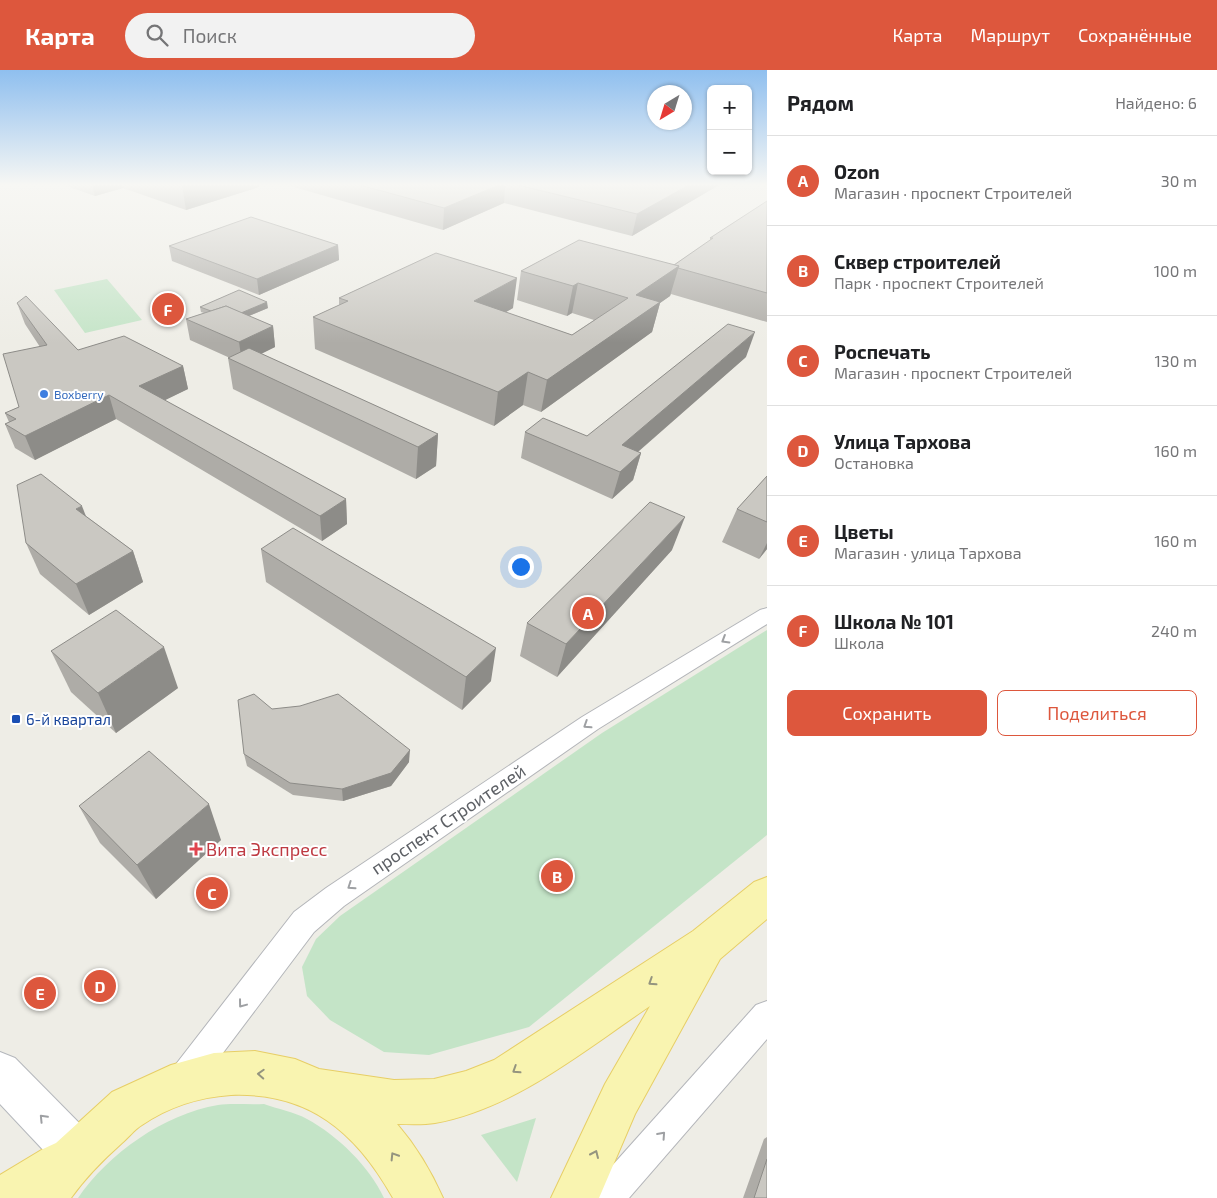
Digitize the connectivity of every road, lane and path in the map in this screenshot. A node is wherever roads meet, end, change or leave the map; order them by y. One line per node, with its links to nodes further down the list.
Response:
1 (767, 615): 6 (street, проспект Строителей, one-way to 6)
2 (767, 895): 3 (main road)
3 (707, 945): 7 (main road, one-way to 7); 12 (main road, one-way to 3)
4 (767, 1016): 13 (street, one-way to 4)
5 (0, 1073): 8 (main road, one-way to 5)
6 (182, 1082): 7 (main road, one-way to 6); 8 (main road)
7 (322, 1090): 11 (main road, one-way to 7)
8 (77, 1153): 9 (main road); 10 (main road)
9 (6, 1198)
10 (41, 1198)
11 (419, 1198)
12 (575, 1198)
13 (606, 1198)

